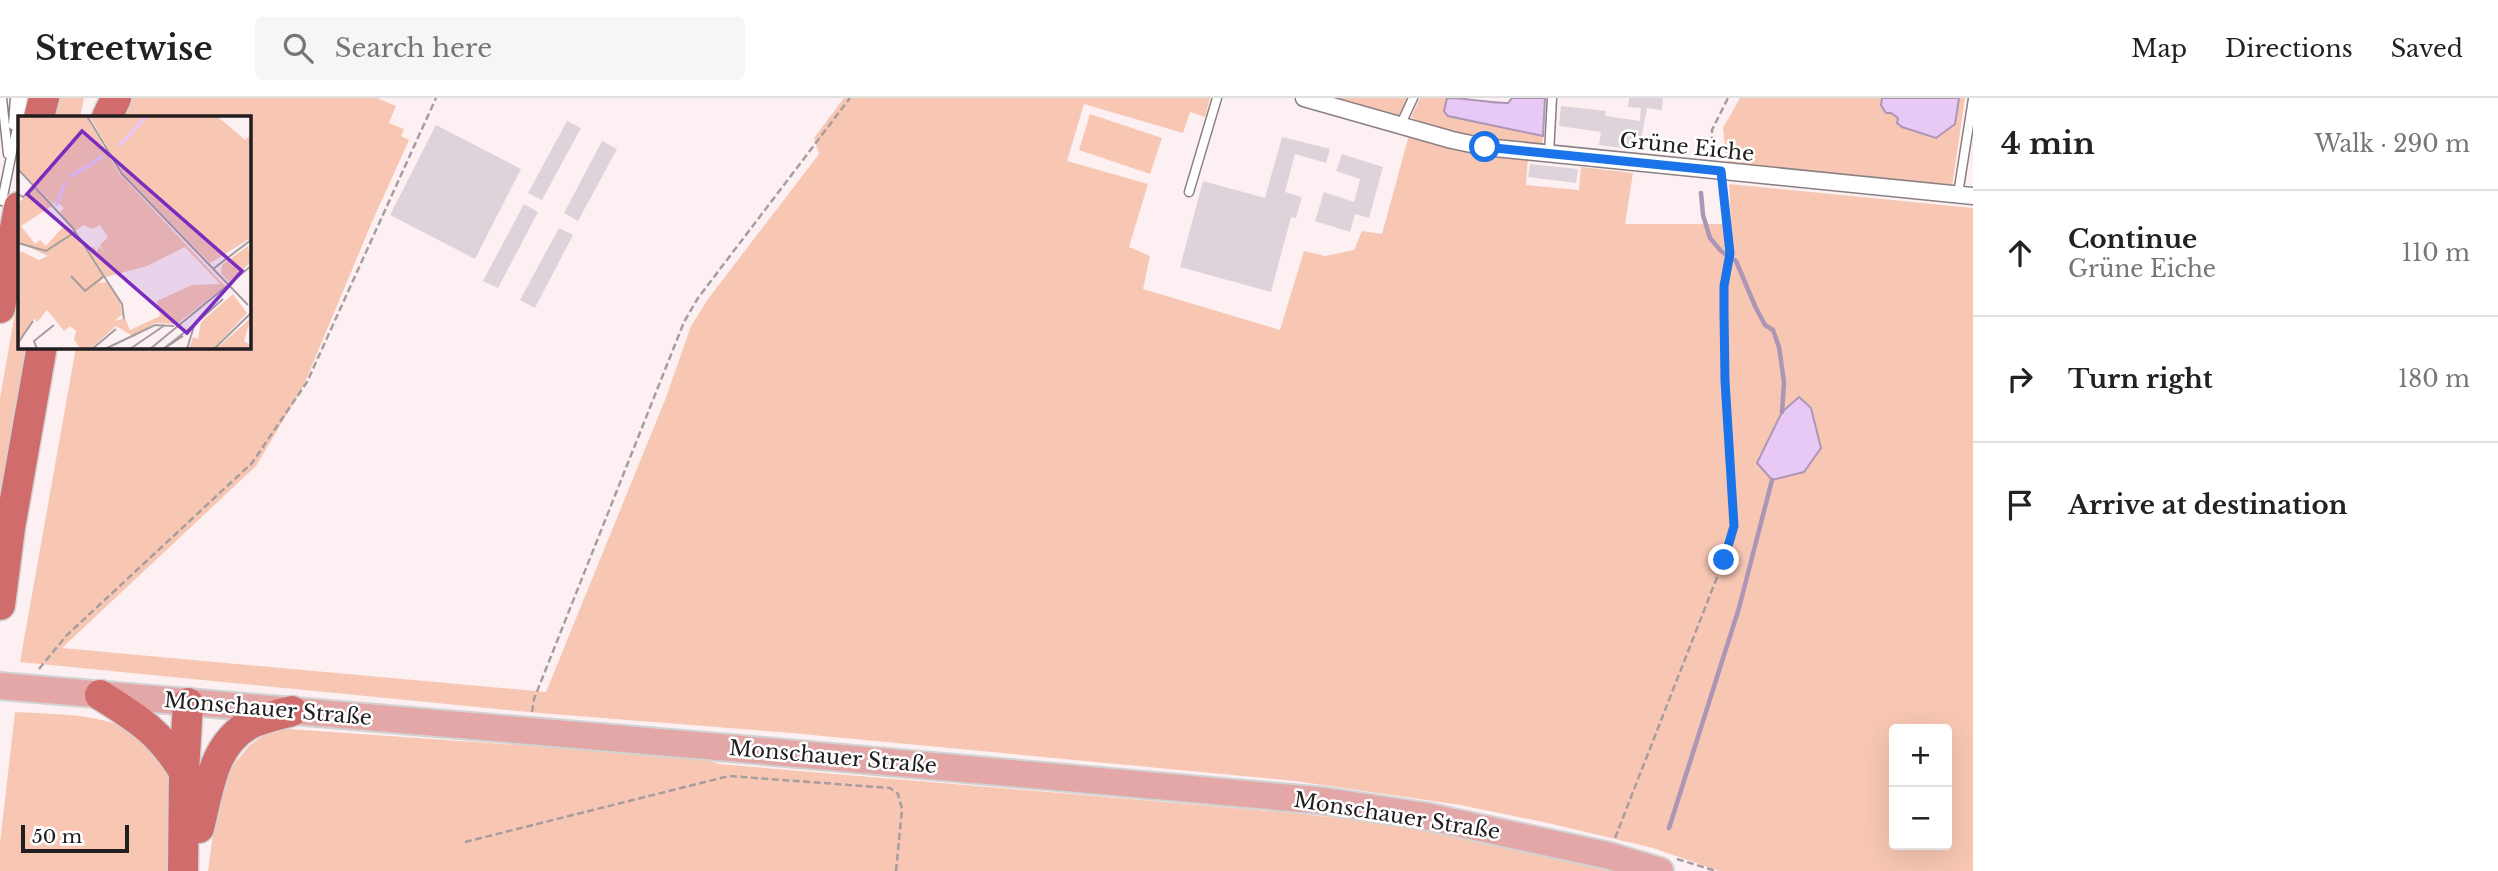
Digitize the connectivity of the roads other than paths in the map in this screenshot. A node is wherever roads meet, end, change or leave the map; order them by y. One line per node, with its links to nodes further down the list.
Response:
1 (2, 98): 19 (lane)
2 (15, 98): 19 (lane)
3 (23, 98): 12 (lane)
4 (44, 98): 13 (highway)
5 (92, 98): 14 (highway)
6 (116, 98): 15 (highway)
7 (1217, 98): 20 (lane)
8 (1304, 98): 17 (street, Grüne Eiche)
9 (1413, 98): 17 (lane)
10 (1552, 98): 18 (lane)
11 (1973, 100): 21 (lane)
12 (19, 116)
13 (39, 116)
14 (88, 116)
15 (107, 116)
16 (18, 121): 19 (lane)
17 (1400, 126): 18 (street, Grüne Eiche)
18 (1549, 154): 21 (street, Grüne Eiche)
19 (9, 163): 22 (lane)
20 (1189, 192)
21 (1965, 195)
22 (5, 203): 23 (highway)
23 (0, 308)
24 (42, 348): 25 (highway)
25 (0, 604)
26 (0, 686): 27 (main road, Monschauer Straße)
27 (100, 695): 28 (main road, Monschauer Straße); 30 (highway)
28 (198, 704): 29 (main road, Monschauer Straße); 30 (highway); 31 (highway)
29 (292, 711): 31 (highway); 34 (main road, Monschauer Straße)
30 (184, 772): 32 (highway)
31 (199, 828): 33 (highway)
32 (183, 871)
33 (195, 871)
34 (1660, 871)

